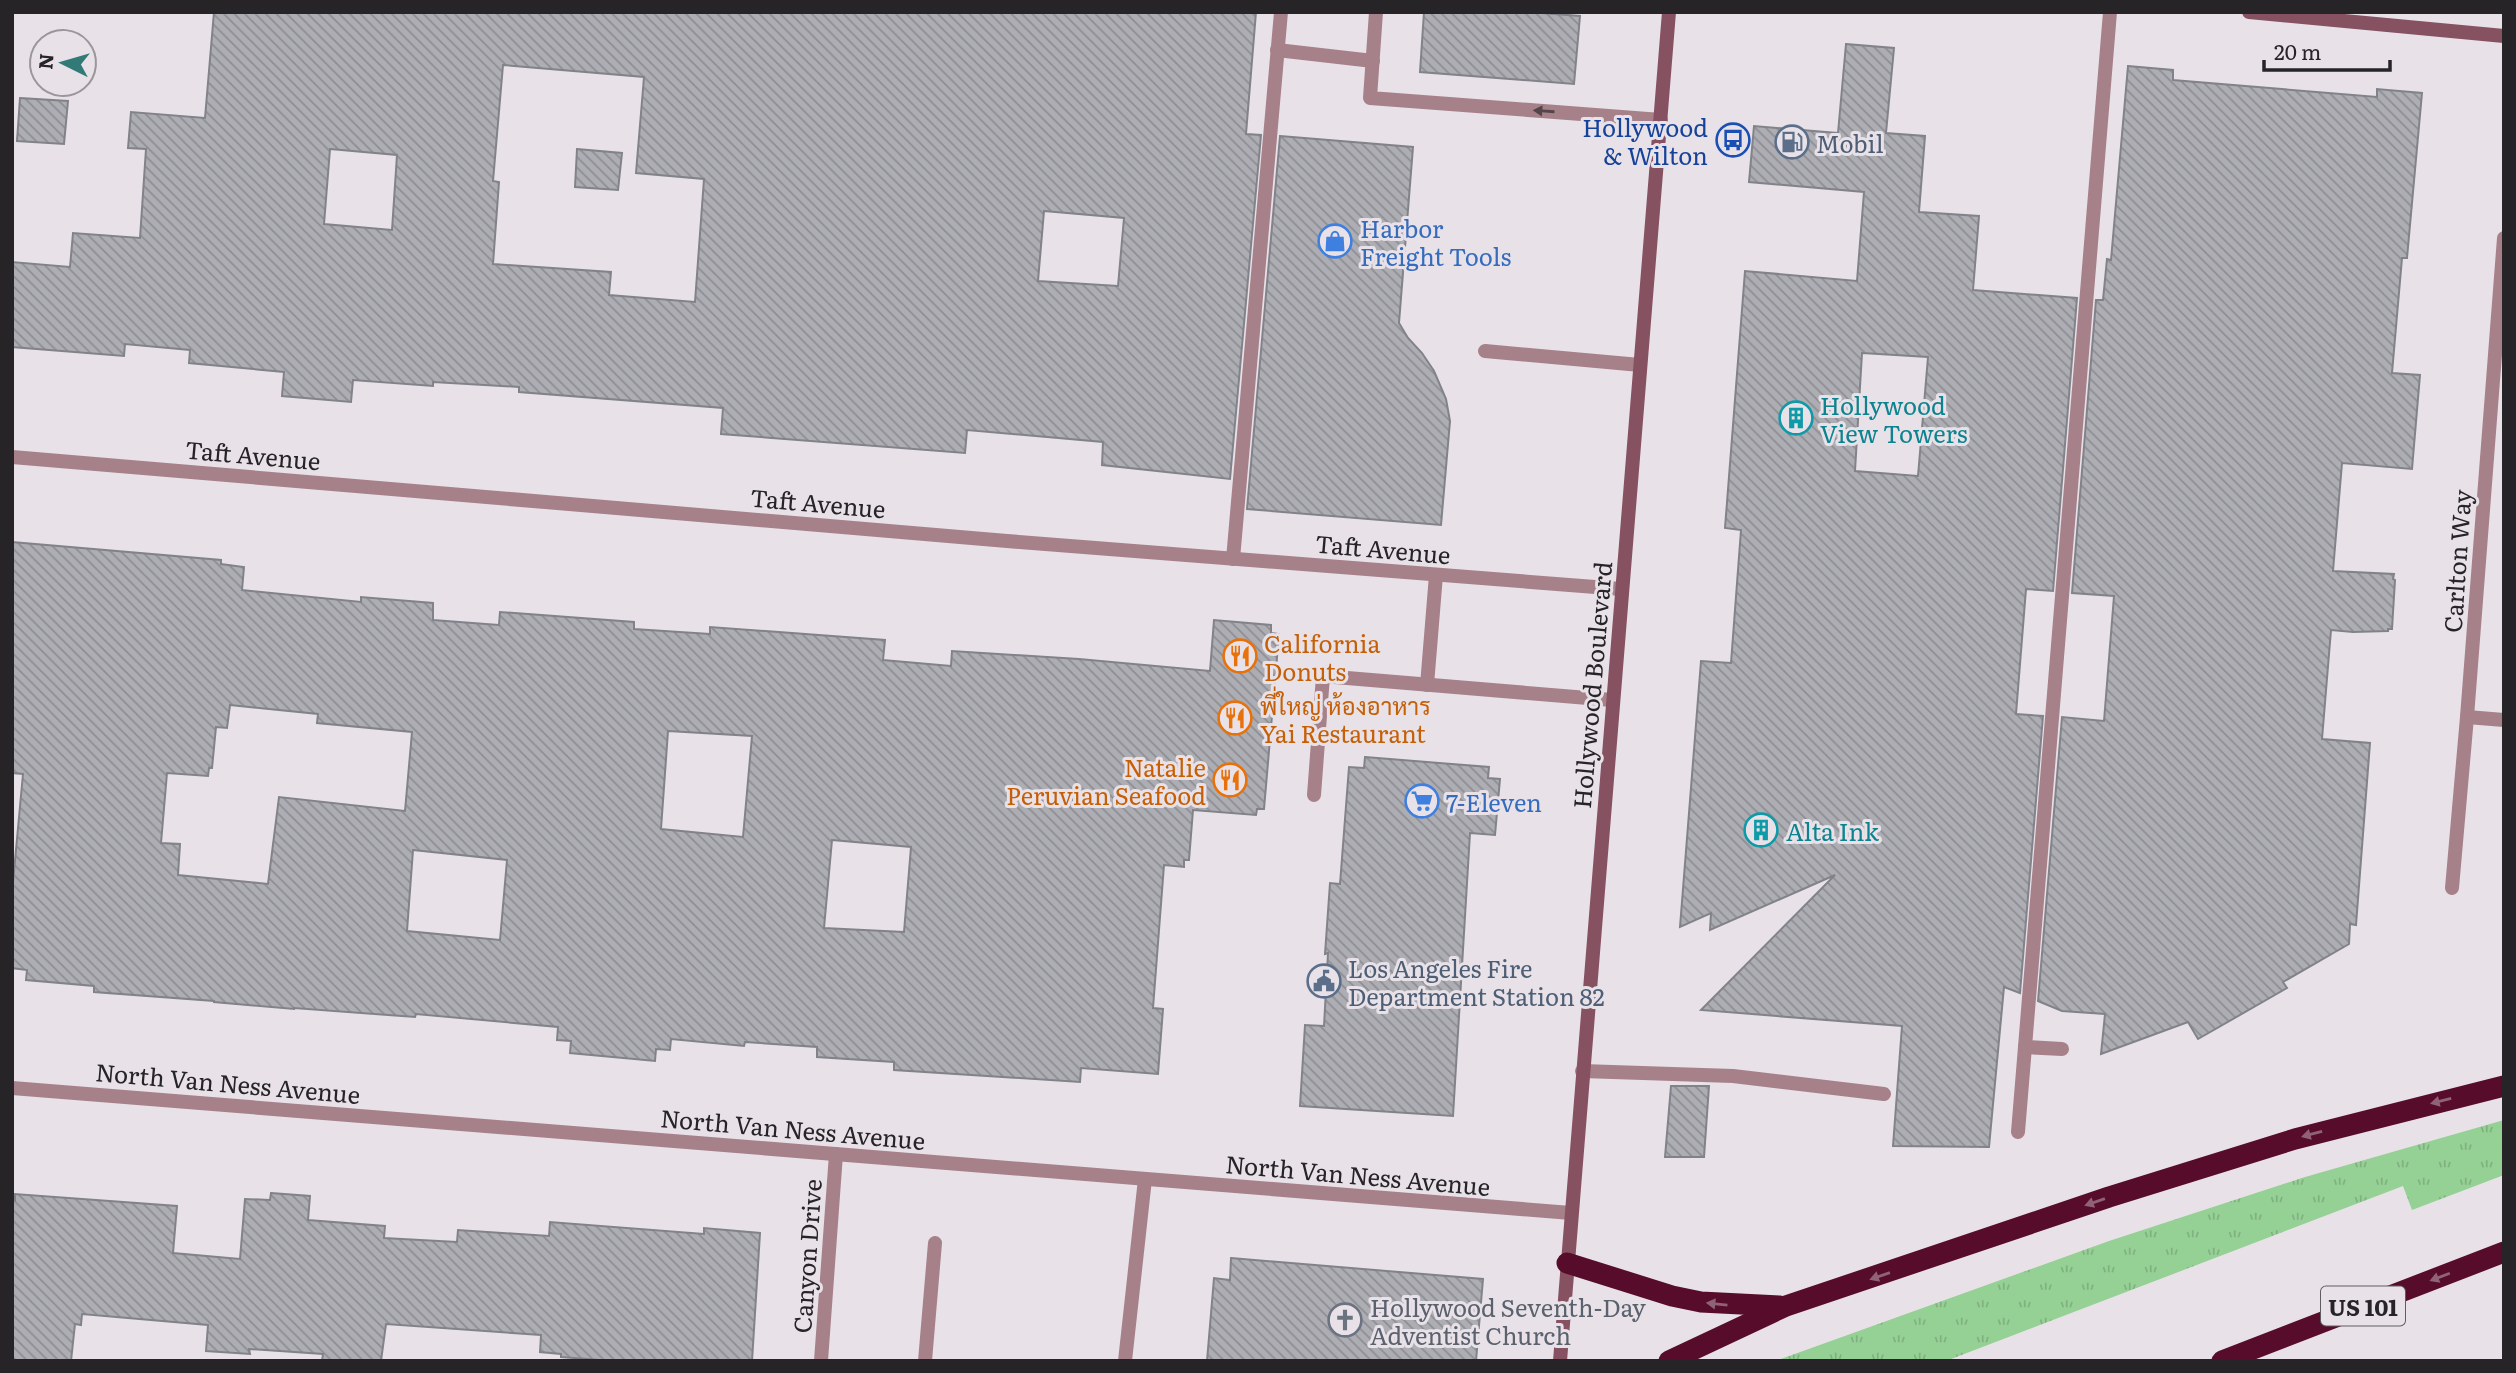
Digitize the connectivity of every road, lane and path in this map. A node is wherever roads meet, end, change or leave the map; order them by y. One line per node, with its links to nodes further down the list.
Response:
1 (1281, 12): 7 (street)
2 (1376, 12): 8 (street)
3 (1670, 12): 9 (main road, Hollywood Boulevard)
4 (2110, 12): 23 (street)
5 (2249, 12): 6 (main road)
6 (2504, 36)
7 (1278, 50): 8 (street); 14 (street)
8 (1373, 61): 9 (street, one-way to 8)
9 (1661, 120): 12 (main road, Hollywood Boulevard)
10 (2504, 238): 19 (street, Carlton Way)
11 (1485, 351): 12 (street)
12 (1640, 365): 16 (main road, Hollywood Boulevard)
13 (12, 457): 14 (street, Taft Avenue)
14 (1233, 559): 15 (street, Taft Avenue)
15 (1436, 575): 16 (street, Taft Avenue); 17 (street)
16 (1621, 589): 18 (main road, Hollywood Boulevard)
17 (1427, 685): 18 (street); 21 (street)
18 (1612, 700): 25 (main road, Hollywood Boulevard)
19 (2467, 717): 20 (street); 22 (street, Carlton Way)
20 (2504, 720)
21 (1314, 795)
22 (2452, 887)
23 (2025, 1047): 24 (street); 29 (street)
24 (2062, 1049)
25 (1583, 1071): 28 (street); 32 (main road, Hollywood Boulevard)
26 (2504, 1086): 36 (highway, one-way to 36)
27 (12, 1088): 30 (street, North Van Ness Avenue)
28 (1884, 1094)
29 (2018, 1132)
30 (836, 1154): 31 (street, North Van Ness Avenue); 37 (street, Canyon Drive)
31 (1145, 1179): 32 (street, North Van Ness Avenue); 39 (street)
32 (1571, 1213): 35 (main road, Hollywood Boulevard)
33 (935, 1243): 38 (street)
34 (2504, 1252): 42 (highway, US 101, one-way to 42)
35 (1567, 1263): 36 (highway, one-way to 35); 40 (main road, Hollywood Boulevard)
36 (1786, 1306): 41 (highway)
37 (821, 1361)
38 (925, 1361)
39 (1125, 1361)
40 (1560, 1361)
41 (1669, 1361)
42 (2222, 1361)

